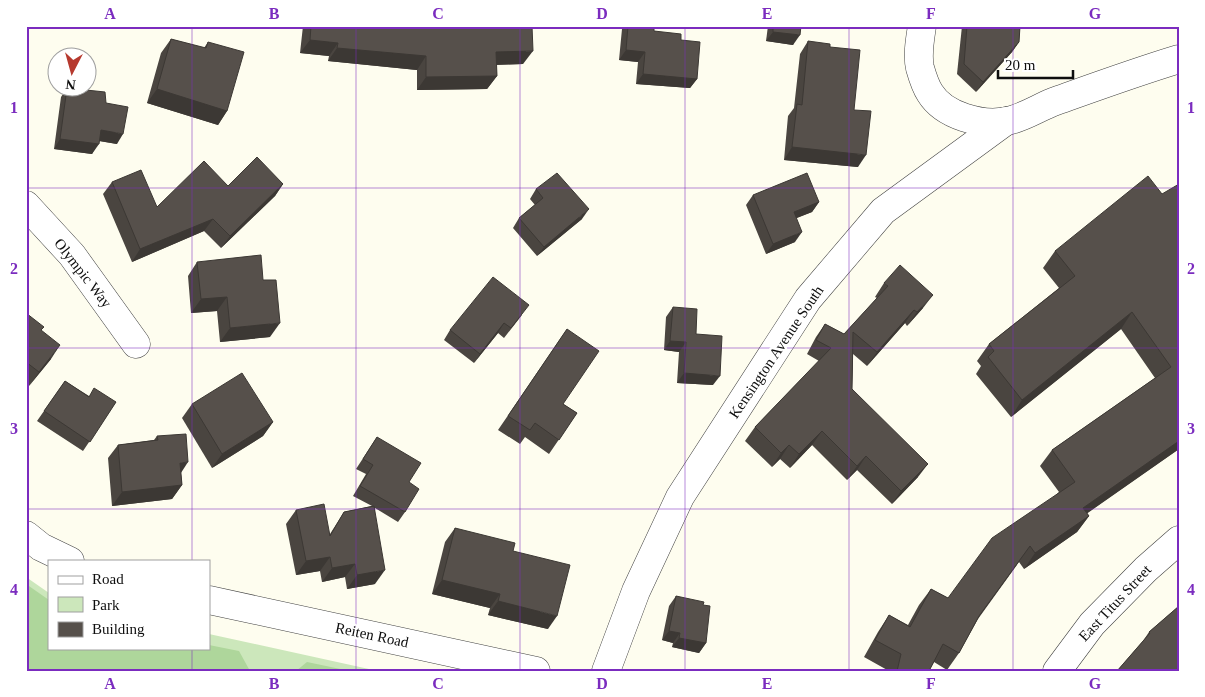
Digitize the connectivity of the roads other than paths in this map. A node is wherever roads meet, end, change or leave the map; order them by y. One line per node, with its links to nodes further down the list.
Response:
1 (922, 26): 3 (street)
2 (1179, 59): 3 (street)
3 (1006, 121): 11 (street, Kensington Avenue South)
4 (26, 205): 5 (street, Olympic Way)
5 (136, 344)
6 (26, 535): 8 (street)
7 (1179, 540): 12 (street, East Titus Street)
8 (68, 560)
9 (210, 600): 10 (street, Reiten Road)
10 (536, 671)
11 (606, 671)
12 (1057, 671)

